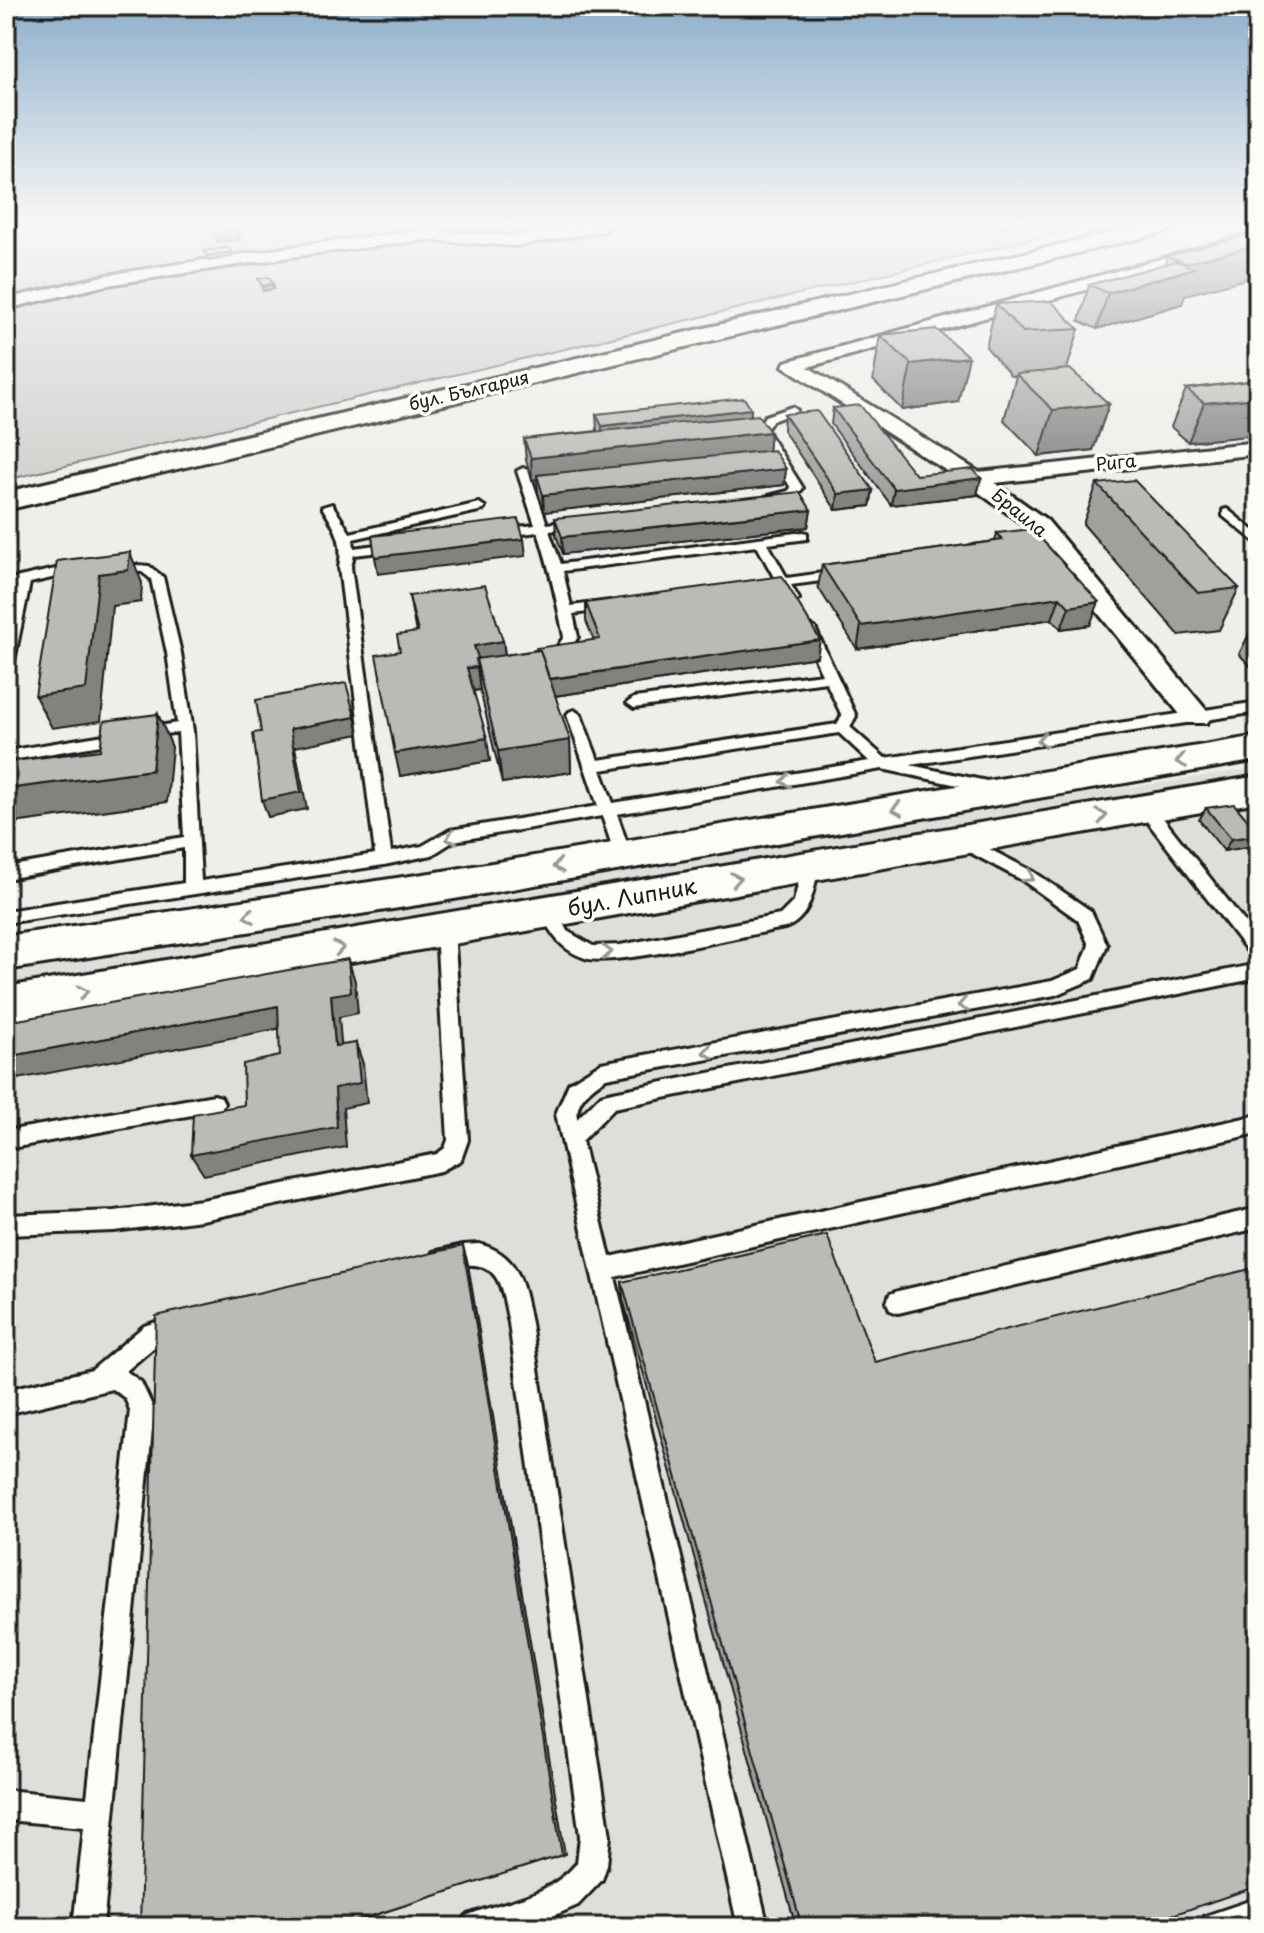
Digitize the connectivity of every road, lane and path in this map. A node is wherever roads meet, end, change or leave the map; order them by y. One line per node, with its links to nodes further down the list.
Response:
1 (729, 316): 14 (main road, бул. България)
2 (785, 316): 15 (main road, бул. България)
3 (970, 316): 7 (street, Браила)
4 (994, 316): 6 (street)
5 (1025, 316): 6 (street)
6 (1006, 322): 7 (street)
7 (814, 379): 13 (street, Браила)
8 (792, 410): 9 (lane)
9 (761, 430): 10 (lane); 16 (lane)
10 (746, 432)
11 (1258, 448): 13 (street, Рига)
12 (523, 471): 21 (lane)
13 (975, 479): 42 (street, Браила)
14 (6, 484)
15 (6, 501)
16 (752, 502)
17 (328, 507): 26 (lane)
18 (479, 507): 26 (lane)
19 (1227, 513): 24 (lane)
20 (588, 523): 21 (lane)
21 (543, 528): 22 (lane); 28 (lane)
22 (483, 535)
23 (803, 536): 25 (lane)
24 (1258, 540)
25 (761, 542): 28 (lane); 31 (lane)
26 (348, 544): 27 (lane); 56 (lane)
27 (408, 544)
28 (556, 568): 35 (lane)
29 (856, 573): 31 (lane)
30 (24, 579): 32 (lane); 37 (lane); 43 (lane)
31 (783, 582): 33 (lane); 38 (lane)
32 (6, 584)
33 (752, 586)
34 (626, 602): 35 (lane)
35 (563, 611): 36 (lane)
36 (564, 647)
37 (6, 666)
38 (831, 677): 39 (lane); 44 (lane)
39 (634, 703)
40 (1258, 707): 42 (lane)
41 (574, 715): 48 (lane)
42 (1197, 717): 47 (lane, one-way to 47)
43 (184, 726): 46 (lane); 54 (lane)
44 (842, 728): 47 (lane); 48 (lane)
45 (1258, 748): 50 (main road, бул. Липник, one-way to 50)
46 (6, 756)
47 (882, 764): 50 (lane); 52 (lane, one-way to 52)
48 (592, 766): 52 (lane)
49 (1258, 789): 51 (main road, бул. Липник)
50 (1006, 790): 55 (main road, бул. Липник, one-way to 55)
51 (1146, 808): 53 (main road, бул. Липник, one-way to 51); 62 (lane)
52 (610, 810): 55 (lane); 57 (lane, one-way to 57)
53 (960, 840): 61 (main road, бул. Липник, one-way to 53); 68 (lane, one-way to 68)
54 (193, 841): 58 (lane); 59 (lane)
55 (623, 855): 57 (main road, бул. Липник, one-way to 57)
56 (384, 859): 57 (lane); 59 (lane)
57 (432, 869): 61 (main road); 63 (main road, бул. Липник, one-way to 63)
58 (6, 873)
59 (193, 888): 60 (lane)
60 (6, 917)
61 (445, 930): 65 (main road, бул. Липник, one-way to 61); 71 (lane)
62 (1258, 952)
63 (6, 953)
64 (1258, 971): 68 (lane)
65 (6, 1005)
66 (214, 1103): 69 (lane)
67 (1258, 1124): 73 (lane)
68 (573, 1137): 73 (lane)
69 (6, 1140)
70 (1258, 1218): 74 (lane)
71 (6, 1225)
72 (415, 1265): 82 (lane)
73 (603, 1269): 83 (lane)
74 (898, 1302)
75 (199, 1318): 76 (lane)
76 (101, 1378): 77 (lane); 79 (lane)
77 (6, 1402)
78 (6, 1805): 79 (lane)
79 (98, 1814): 81 (lane)
80 (1258, 1913): 84 (lane)
81 (88, 1927)
82 (477, 1927)
83 (753, 1927)
84 (1216, 1927)

